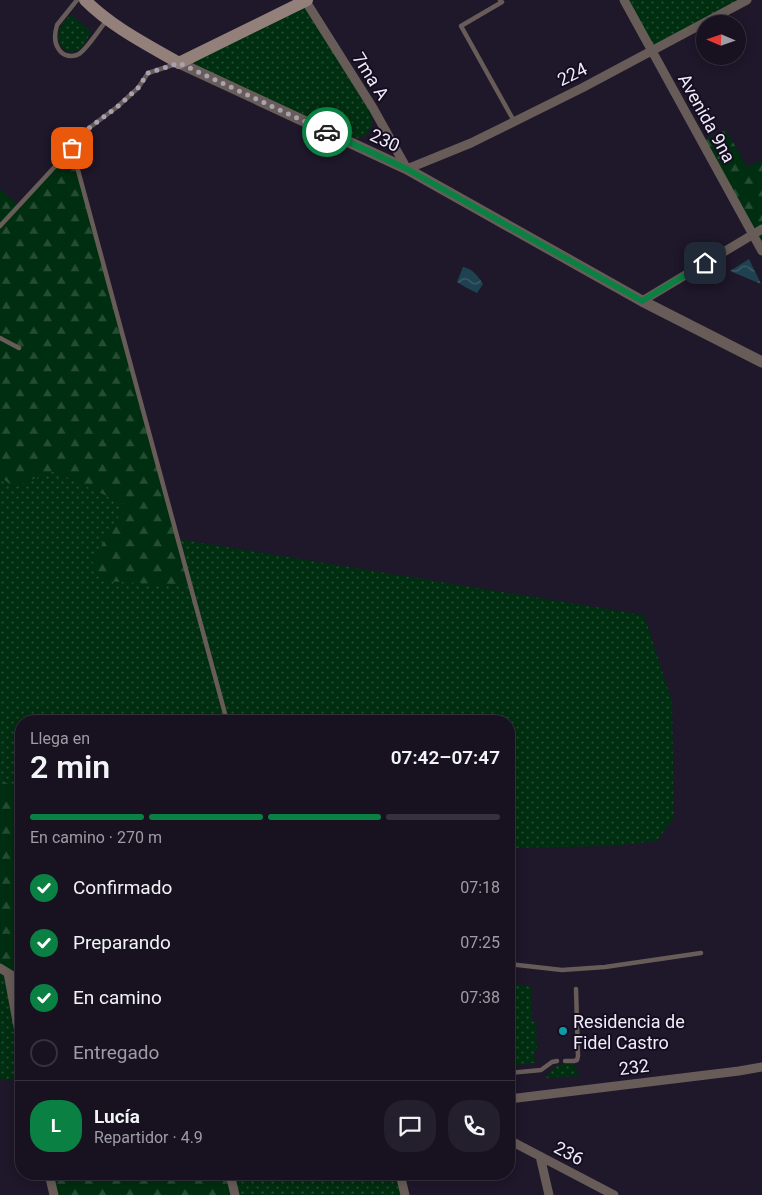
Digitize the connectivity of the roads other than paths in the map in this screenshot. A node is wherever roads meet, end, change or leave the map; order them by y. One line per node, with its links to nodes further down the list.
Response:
1 (77, 0): 7 (lane)
2 (85, 0): 7 (main road)
3 (306, 0): 9 (main road); 12 (street, 7ma A)
4 (500, 0): 10 (lane)
5 (624, 0): 8 (street, Avenida 9na)
6 (748, 0): 8 (street, 224)
7 (107, 20): 9 (main road)
8 (652, 51): 10 (street, 224); 15 (street, Avenida 9na)
9 (179, 63): 11 (lane); 12 (street, 230)
10 (514, 121): 12 (street, 224)
11 (72, 148): 13 (lane); 21 (lane)
12 (407, 169): 17 (street, 230)
13 (0, 226)
14 (762, 230): 15 (street)
15 (753, 234): 16 (street, Avenida 9na); 17 (street)
16 (762, 251)
17 (642, 301): 20 (street, 230)
18 (0, 338): 19 (lane)
19 (19, 348)
20 (762, 362)
21 (226, 715)
22 (701, 953): 23 (lane)
23 (515, 965)
24 (4, 971): 25 (street); 27 (street)
25 (15, 977)
26 (576, 989): 29 (lane)
27 (15, 1018)
28 (557, 1061): 31 (lane)
29 (564, 1061)
30 (762, 1067): 32 (street, 232)
31 (515, 1072)
32 (515, 1098)
33 (515, 1143): 34 (street, 236)
34 (540, 1156): 41 (street); 42 (street, 236)
35 (50, 1180): 38 (street)
36 (231, 1180): 39 (street)
37 (401, 1180): 40 (street)
38 (54, 1195)
39 (235, 1195)
40 (405, 1195)
41 (549, 1195)
42 (614, 1195)

